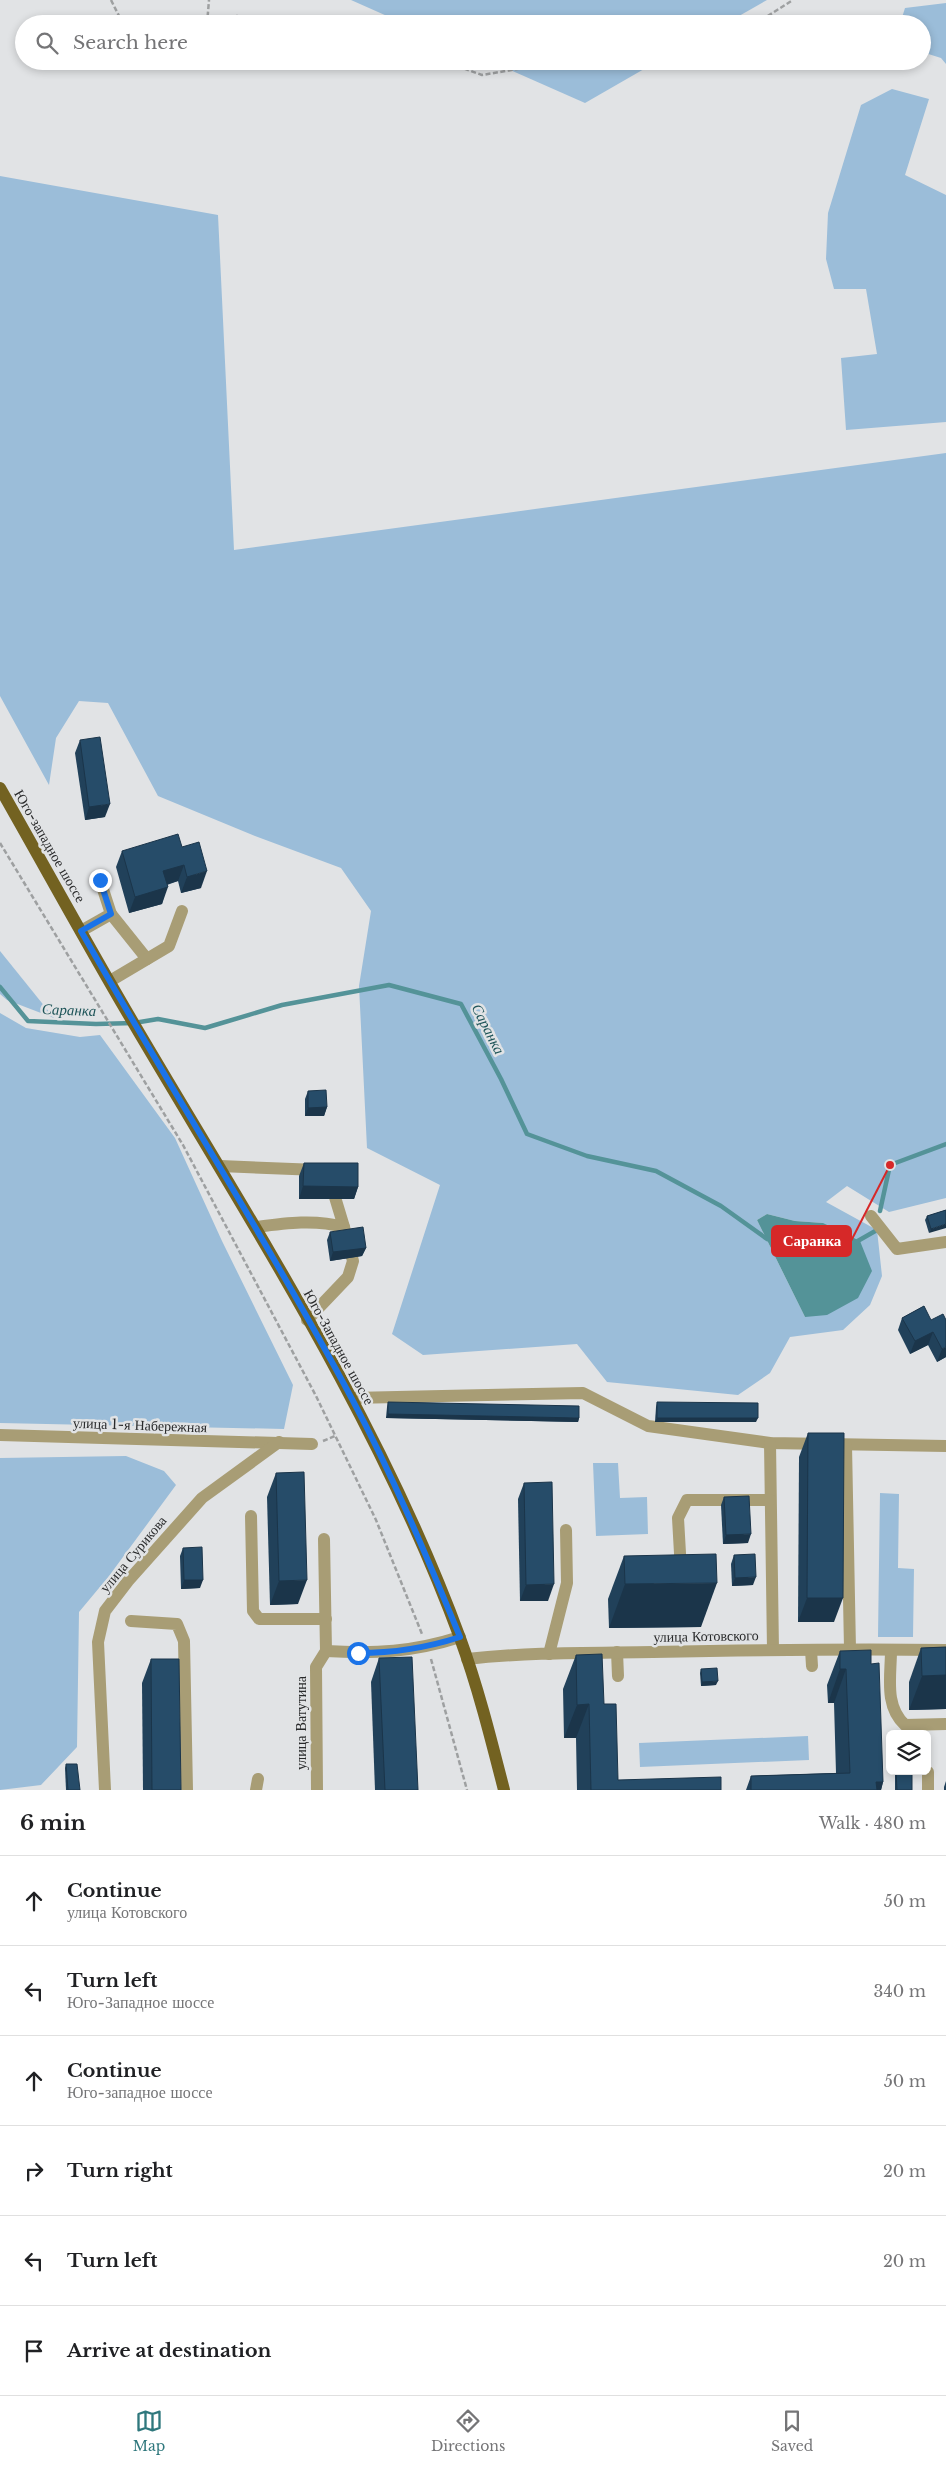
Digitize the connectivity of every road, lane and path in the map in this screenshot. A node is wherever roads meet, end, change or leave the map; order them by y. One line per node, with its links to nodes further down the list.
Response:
1 (111, 0): 4 (path)
2 (209, 0): 5 (path)
3 (793, 0): 6 (path)
4 (118, 15)
5 (208, 15)
6 (769, 15)
7 (468, 70): 8 (path)
8 (512, 70)
9 (0, 788): 14 (main road, Юго-западное шоссе)
10 (0, 843): 39 (path)
11 (100, 880): 13 (street)
12 (182, 911): 15 (street)
13 (111, 914): 14 (street); 15 (street)
14 (81, 931): 16 (main road, Юго-западное шоссе)
15 (147, 959): 16 (street)
16 (110, 981): 17 (main road, Юго-западное шоссе)
17 (134, 1023): 18 (main road, Юго-Западное шоссе)
18 (220, 1166): 20 (street); 21 (main road, Юго-Западное шоссе)
19 (871, 1216): 22 (street)
20 (344, 1227): 21 (street); 23 (street)
21 (256, 1228): 23 (main road, Юго-Западное шоссе)
22 (946, 1242)
23 (307, 1320): 24 (main road, Юго-Западное шоссе)
24 (352, 1398): 27 (street); 38 (main road, Юго-Западное шоссе)
25 (0, 1435): 26 (street, улица 1-я Набережная)
26 (278, 1442): 28 (street, улица 1-я Набережная); 53 (street, улица Сурикова)
27 (770, 1443): 29 (street); 31 (street)
28 (312, 1444)
29 (846, 1445): 30 (street); 40 (street)
30 (946, 1446)
31 (770, 1500): 35 (street); 41 (street)
32 (251, 1516): 36 (street)
33 (566, 1530): 47 (street)
34 (324, 1538): 36 (street, улица Ватутина)
35 (681, 1584)
36 (326, 1619): 45 (street, улица Ватутина)
37 (132, 1621): 54 (street)
38 (460, 1637): 39 (street); 48 (main road, Юго-Западное шоссе)
39 (428, 1648): 45 (street); 56 (path)
40 (850, 1649): 42 (street, улица Котовского); 43 (street, улица Котовского)
41 (773, 1650): 42 (street, улица Котовского); 46 (street, улица Котовского)
42 (811, 1650): 49 (street)
43 (891, 1650): 44 (street, улица Котовского); 51 (street)
44 (946, 1650)
45 (326, 1651): 55 (street, улица Ватутина)
46 (617, 1652): 47 (street, улица Котовского); 50 (street)
47 (549, 1654): 48 (street, улица Котовского)
48 (467, 1659): 57 (main road, Юго-Западное шоссе)
49 (812, 1666)
50 (618, 1676)
51 (946, 1724)
52 (928, 1775): 58 (street)
53 (105, 1790)
54 (187, 1790)
55 (317, 1790)
56 (467, 1790)
57 (504, 1790)
58 (928, 1790)

